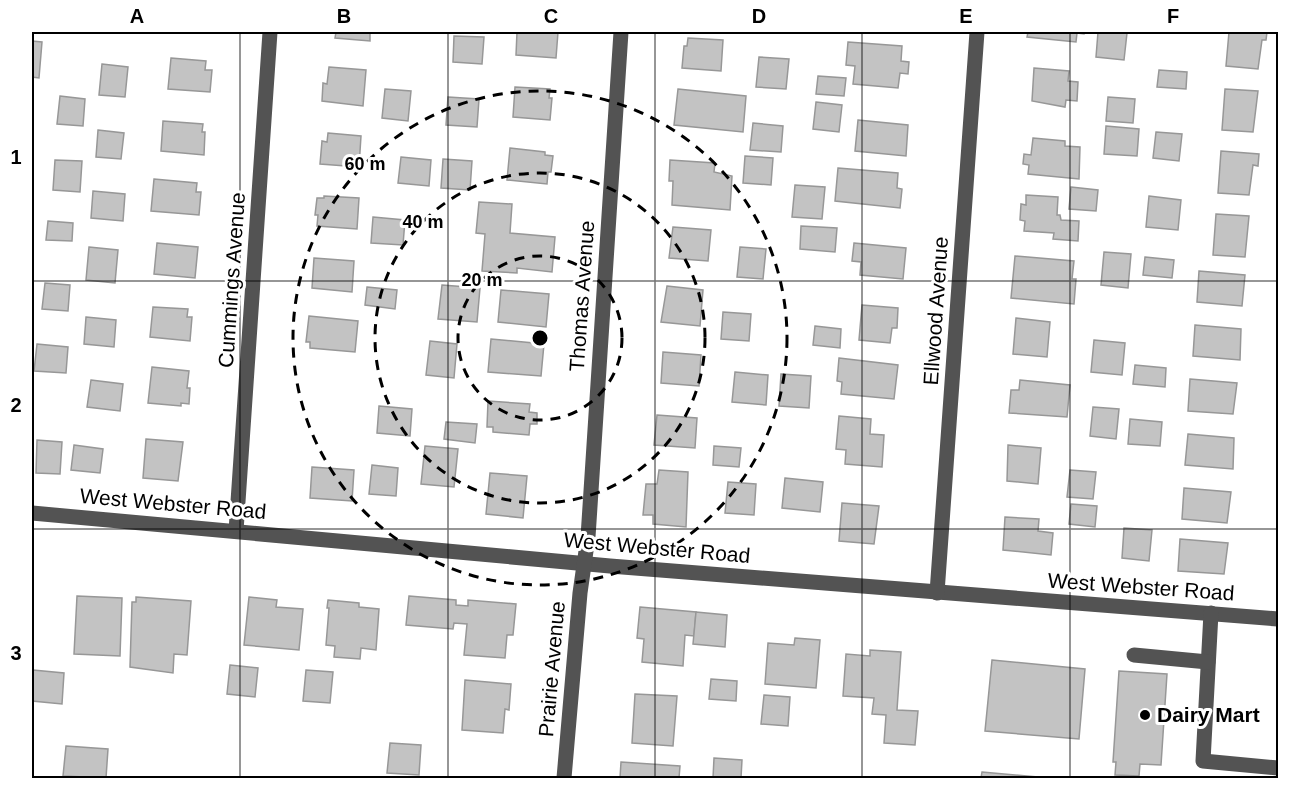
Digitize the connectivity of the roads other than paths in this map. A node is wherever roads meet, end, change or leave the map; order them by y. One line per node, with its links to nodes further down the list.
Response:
1 (270, 32): 5 (street, Cummings Avenue)
2 (621, 32): 6 (street, Thomas Avenue)
3 (977, 32): 7 (street, Ellwood Avenue)
4 (32, 513): 5 (street, West Webster Road)
5 (236, 531): 6 (street, West Webster Road)
6 (584, 563): 7 (street, West Webster Road); 13 (street, Prairie Avenue)
7 (937, 592): 8 (street, West Webster Road)
8 (1211, 613): 9 (street, West Webster Road); 11 (street)
9 (1278, 619)
10 (1134, 655): 11 (street)
11 (1208, 662): 12 (street)
12 (1278, 768)
13 (564, 778)

